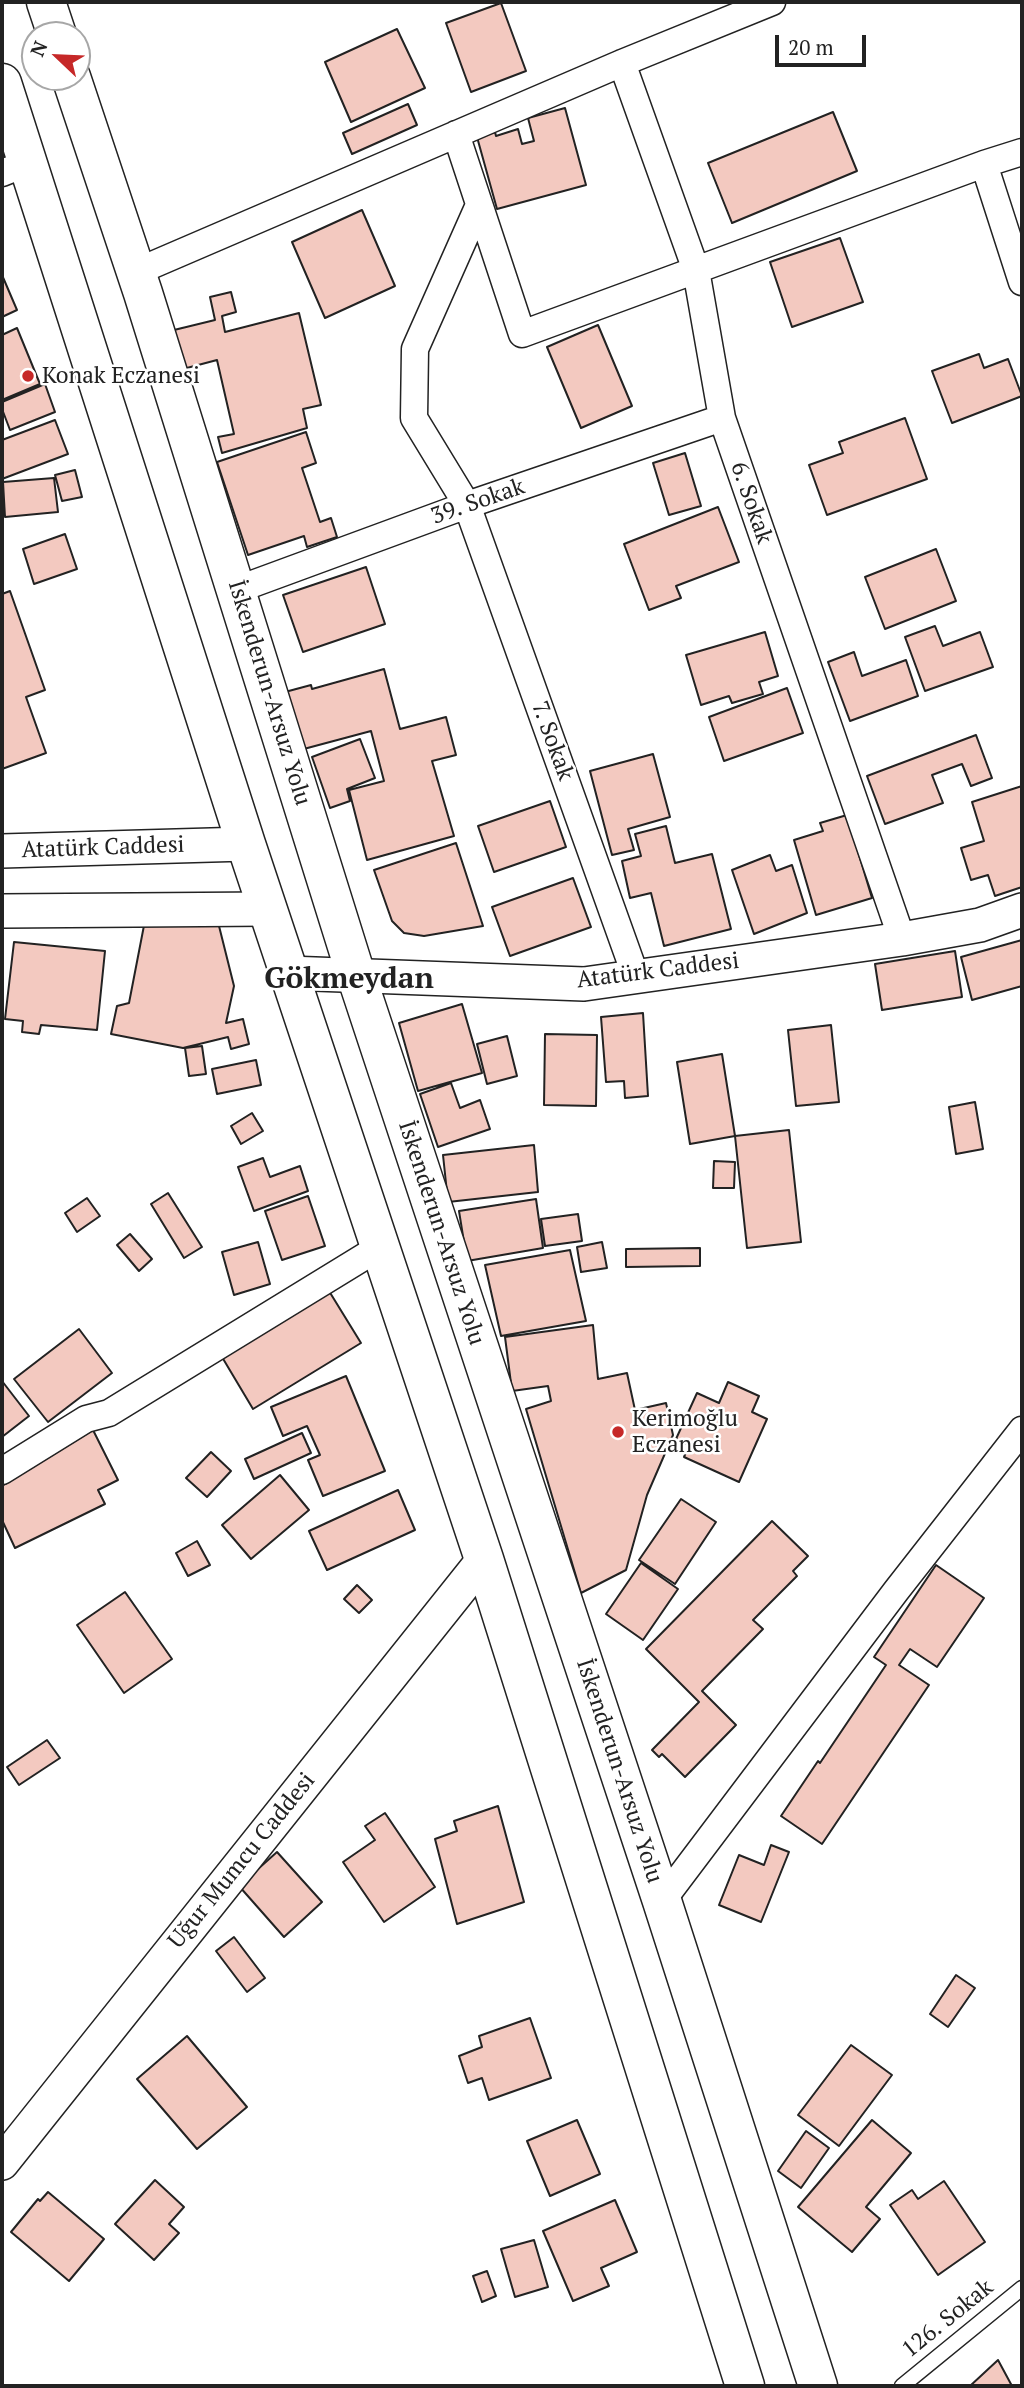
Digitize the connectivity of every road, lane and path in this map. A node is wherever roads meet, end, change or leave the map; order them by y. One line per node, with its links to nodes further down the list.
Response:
1 (46, 2): 3 (main road)
2 (772, 2): 4 (street)
3 (52, 21)
4 (622, 62): 7 (street); 12 (street, 6. Sokak)
5 (2, 83): 10 (main road)
6 (76, 91): 13 (main road, İskenderun-Arsuz Yolu)
7 (456, 134): 11 (street); 13 (street)
8 (1022, 152): 9 (street)
9 (984, 164): 12 (street); 14 (street)
10 (15, 168): 18 (main road)
11 (480, 205): 12 (street); 16 (street, 7. Sokak)
12 (696, 270): 15 (street, 6. Sokak)
13 (136, 272): 17 (main road, İskenderun-Arsuz Yolu)
14 (1022, 282)
15 (722, 418): 16 (street, 39. Sokak); 23 (street, 6. Sokak)
16 (467, 505): 17 (street, 39. Sokak); 26 (street, 7. Sokak)
17 (236, 590): 25 (main road, İskenderun-Arsuz Yolu)
18 (246, 844): 19 (street, Atatürk Caddesi); 20 (main road)
19 (2, 851)
20 (268, 909): 22 (street); 24 (main road)
21 (1022, 910): 23 (street, Atatürk Caddesi)
22 (2, 911)
23 (902, 939): 26 (street, Atatürk Caddesi)
24 (288, 973): 25 (street, Atatürk Caddesi); 27 (main road)
25 (356, 975): 26 (street, Atatürk Caddesi); 31 (main road, İskenderun-Arsuz Yolu)
26 (636, 977)
27 (380, 1247): 29 (street); 30 (main road)
28 (1022, 1430): 31 (street)
29 (2, 1471)
30 (484, 1559): 32 (street, Uğur Mumcu Caddesi); 34 (main road)
31 (662, 1901): 35 (main road, İskenderun-Arsuz Yolu)
32 (2, 2163)
33 (1022, 2288): 36 (lane, 126. Sokak)
34 (745, 2386)
35 (818, 2386)
36 (902, 2386)

